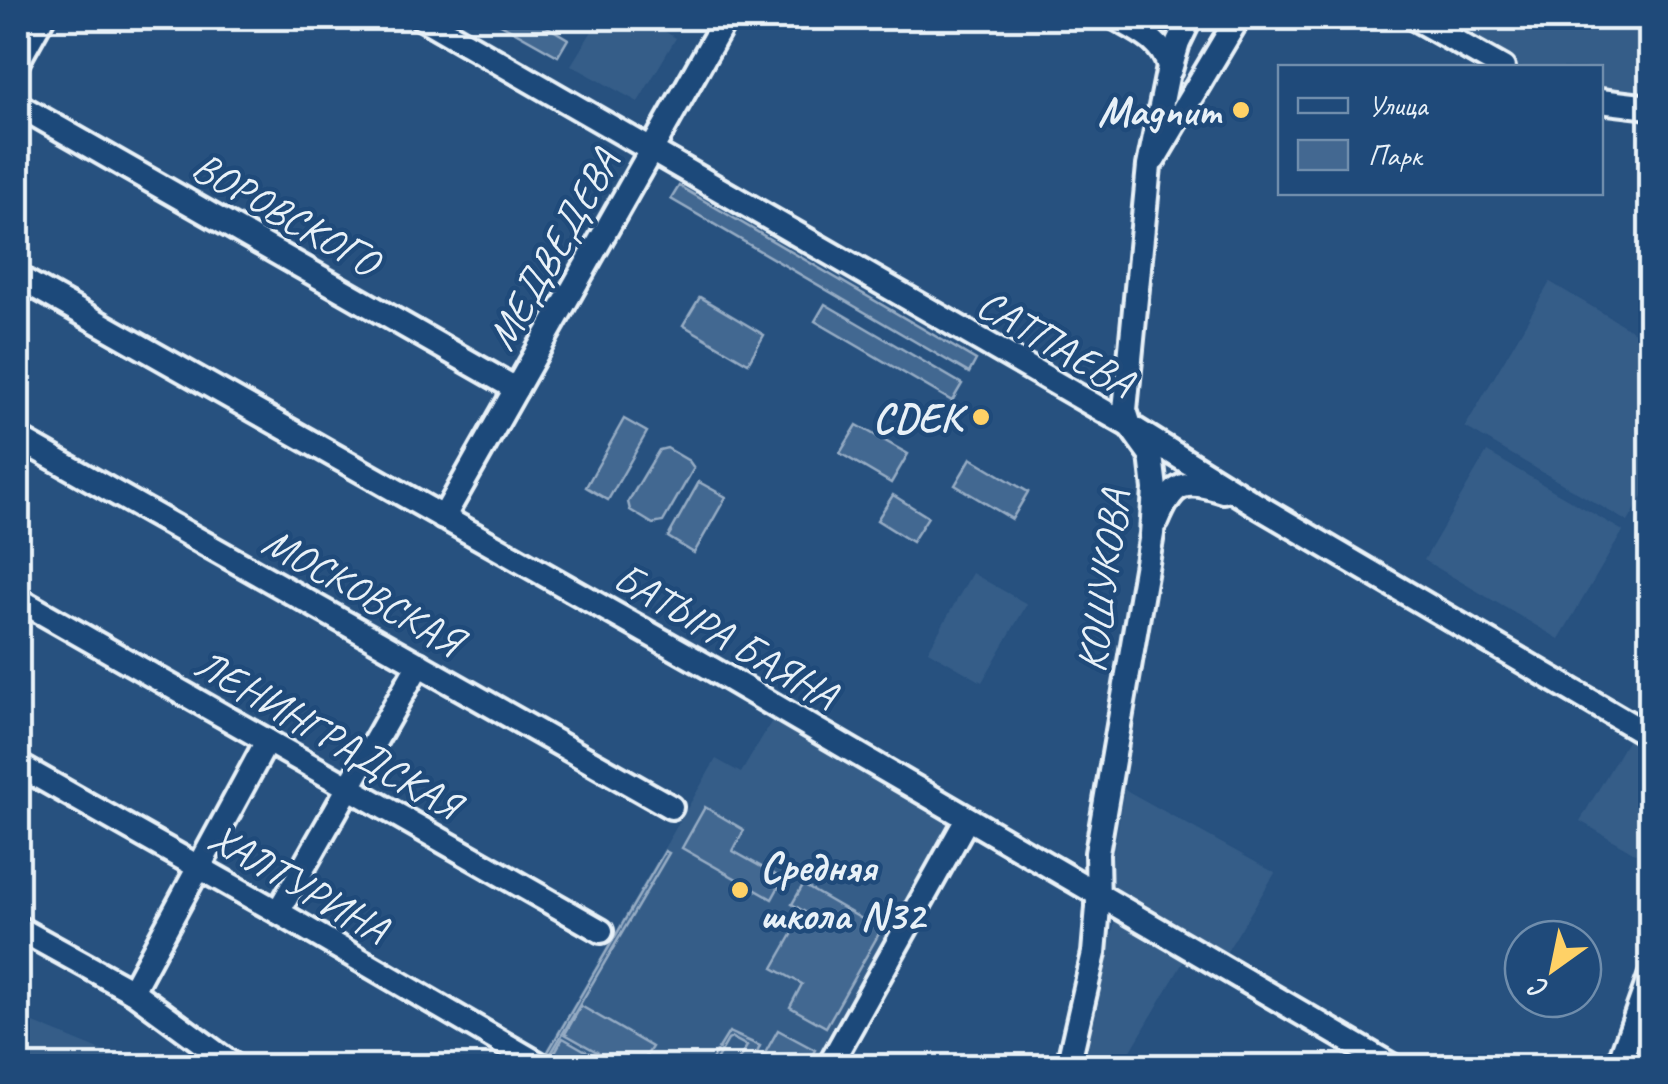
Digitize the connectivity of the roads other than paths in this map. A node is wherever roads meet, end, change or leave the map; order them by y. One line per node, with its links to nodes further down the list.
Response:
1 (42, 18): 8 (street)
2 (726, 18): 14 (street, МЕДВЕДЕВА)
3 (1190, 18): 7 (street); 10 (street, КОШУКОВА)
4 (1238, 18): 15 (street, КОШУКОВА)
5 (1414, 18): 9 (street)
6 (425, 19): 14 (street, САТПАЕВА)
7 (1126, 23): 10 (street)
8 (18, 60)
9 (1499, 65)
10 (1170, 72): 15 (street, КОШУКОВА)
11 (1603, 101): 13 (street)
12 (18, 105): 17 (street, ВОРОВСКОГО)
13 (1650, 107)
14 (651, 150): 17 (street, МЕДВЕДЕВА); 18 (street, САТПАЕВА)
15 (1149, 166): 18 (street, КОШУКОВА)
16 (18, 277): 23 (street, БАТЫРА БАЯНА)
17 (516, 389): 23 (street, МЕДВЕДЕВА)
18 (1130, 426): 20 (street, САТПАЕВА); 21 (street, КОШУКОВА)
19 (18, 438): 26 (street, МОСКОВСКАЯ)
20 (1193, 464): 21 (street); 22 (street, САТПАЕВА)
21 (1154, 490): 24 (street, КОШУКОВА)
22 (1250, 501): 24 (street); 27 (street, САТПАЕВА)
23 (443, 518): 32 (street, БАТЫРА БАЯНА)
24 (1152, 534): 33 (street, КОШУКОВА)
25 (18, 599): 28 (street, ЛЕНИНГРАДСКАЯ)
26 (419, 664): 30 (street); 31 (street, МОСКОВСКАЯ)
27 (1650, 736)
28 (267, 741): 30 (street, ЛЕНИНГРАДСКАЯ); 34 (street)
29 (18, 765): 34 (street, ХАЛТУРИНА)
30 (351, 789): 37 (street); 39 (street, ЛЕНИНГРАДСКАЯ)
31 (671, 806)
32 (967, 819): 35 (street, БАТЫРА БАЯНА); 44 (street)
33 (1097, 853): 35 (street); 36 (street, КОШУКОВА)
34 (199, 867): 37 (street, ХАЛТУРИНА); 41 (street)
35 (1063, 874): 36 (street, БАТЫРА БАЯНА)
36 (1098, 894): 45 (street, КОШУКОВА); 46 (street, БАТЫРА БАЯНА)
37 (278, 912): 43 (street, ХАЛТУРИНА)
38 (18, 928): 41 (street)
39 (602, 931)
40 (1650, 977): 47 (street)
41 (132, 991): 42 (street)
42 (234, 1066)
43 (542, 1066)
44 (828, 1066)
45 (1068, 1066)
46 (1392, 1066)
47 (1618, 1066)

